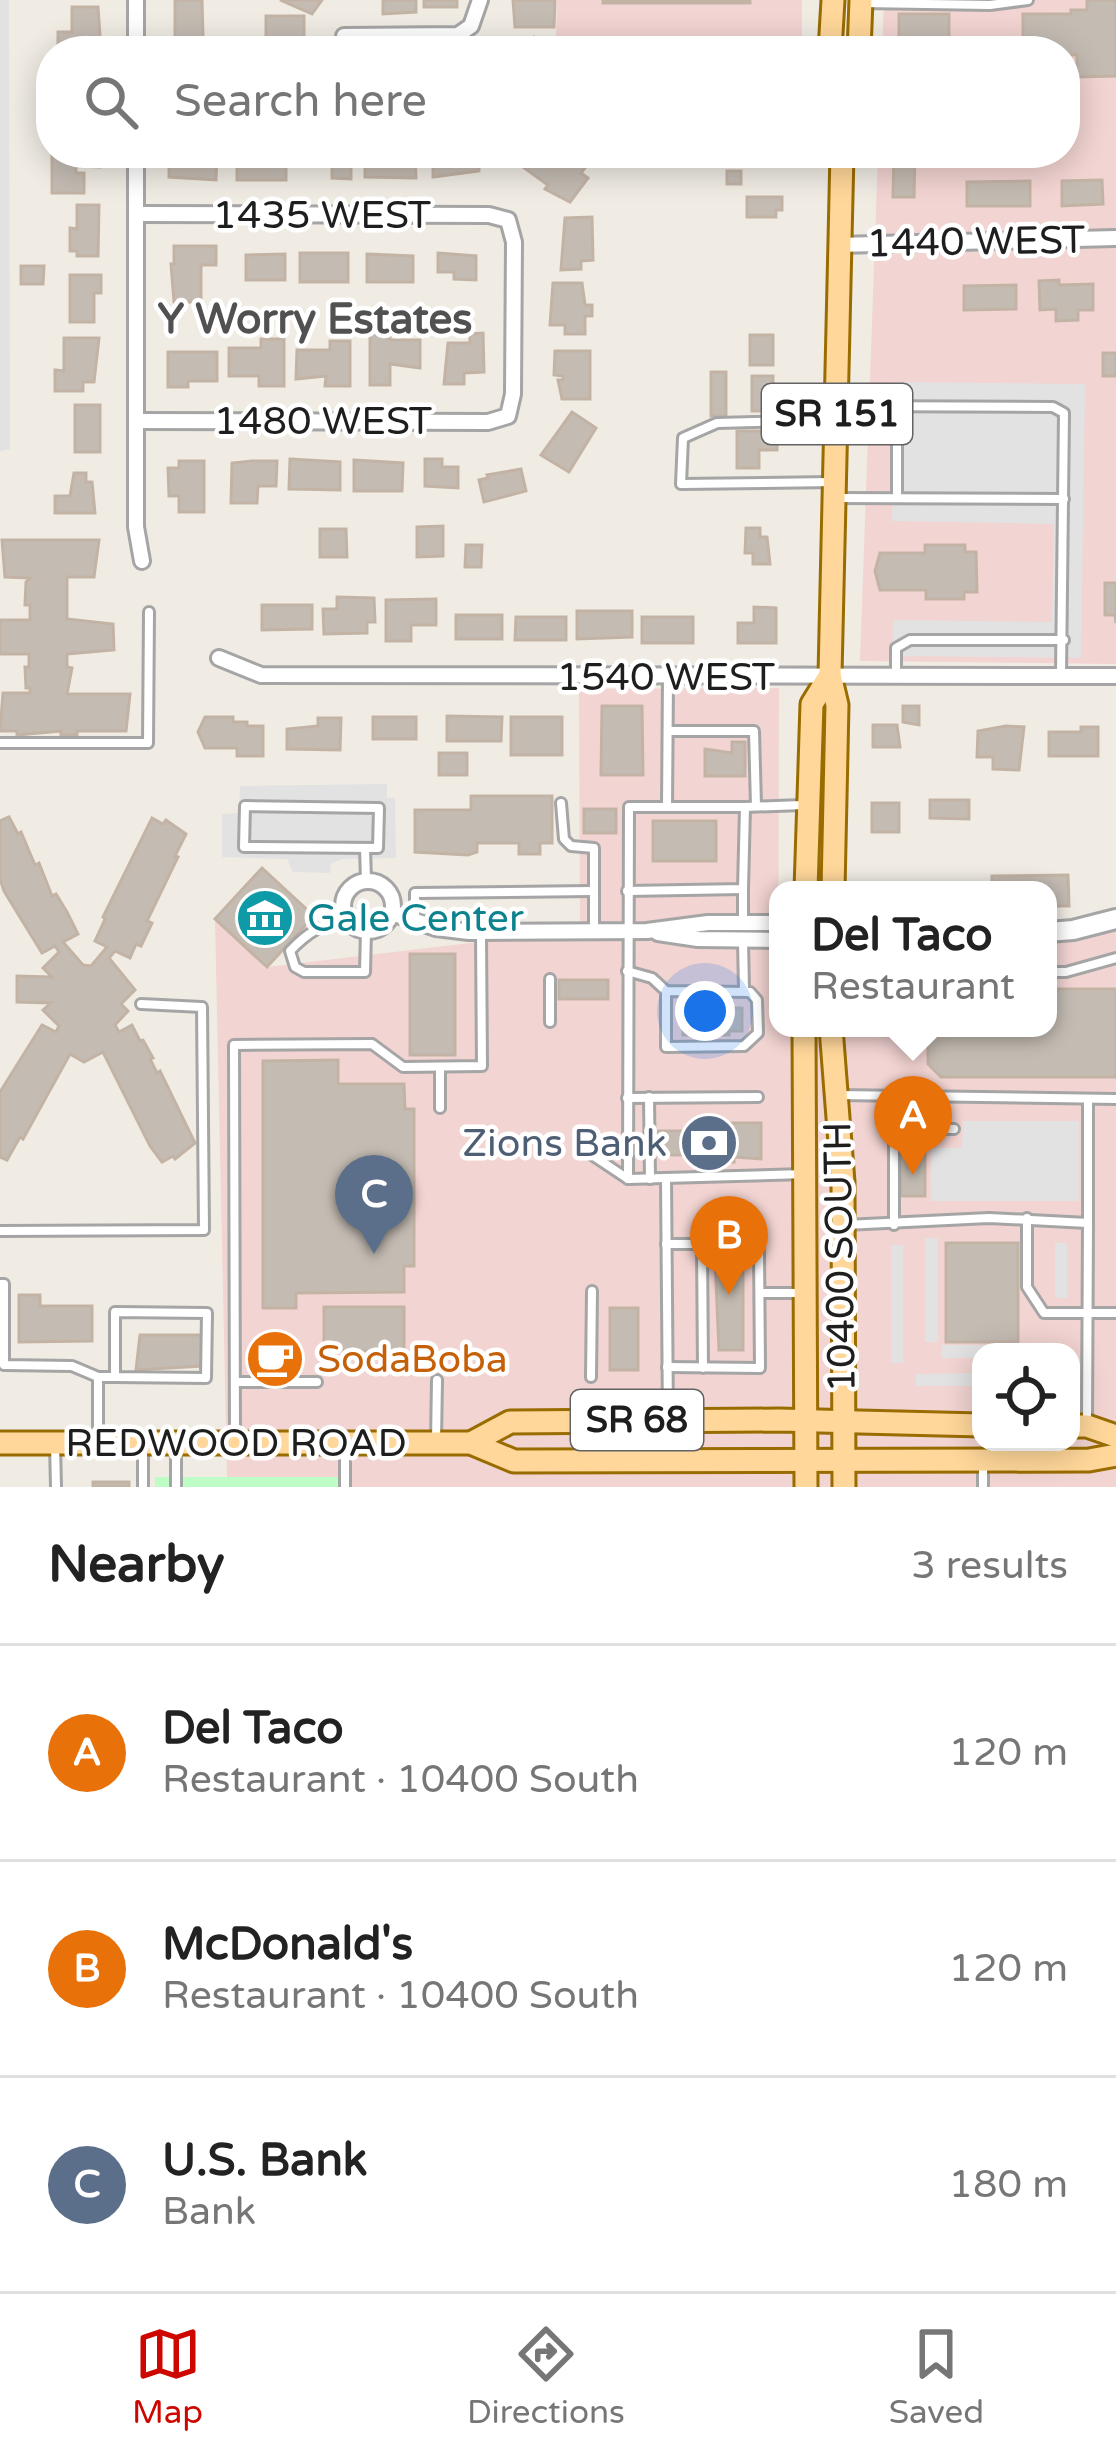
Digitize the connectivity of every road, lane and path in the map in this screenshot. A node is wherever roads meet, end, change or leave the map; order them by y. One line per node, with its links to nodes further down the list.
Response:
1 (136, 0): 6 (street)
2 (480, 0): 7 (street)
3 (832, 0): 8 (main road)
4 (1028, 0): 5 (lane)
5 (861, 2): 9 (main road)
6 (136, 36)
7 (344, 36)
8 (831, 36)
9 (860, 36)
10 (136, 168): 12 (street)
11 (841, 168): 14 (main road, SR 151)
12 (136, 214): 17 (street, 1435 WEST); 18 (street)
13 (1116, 238): 14 (street, 1440 WEST)
14 (837, 245): 16 (main road, SR 151)
15 (897, 406): 16 (lane); 20 (lane); 21 (lane)
16 (837, 413): 19 (main road, SR 151); 19 (lane)
17 (508, 416): 18 (street, 1480 WEST)
18 (136, 421): 22 (street)
19 (835, 490): 20 (lane); 27 (main road, SR 151)
20 (897, 498): 21 (lane)
21 (1064, 499): 24 (lane)
22 (142, 561)
23 (149, 612): 32 (lane)
24 (1064, 640): 26 (lane); 28 (lane)
25 (219, 658): 30 (street, 1540 WEST)
26 (896, 675): 27 (street, 1540 WEST); 28 (street, 1540 WEST)
27 (830, 676): 30 (street, 1540 WEST); 34 (main road, SR 151); 41 (main road, SR 151)
28 (1061, 676): 29 (street, 1540 WEST)
29 (1116, 676)
30 (668, 678): 31 (lane)
31 (668, 731): 35 (lane); 36 (lane)
32 (0, 743)
33 (562, 803): 43 (lane)
34 (808, 805): 35 (lane); 40 (main road, SR 151)
35 (756, 806): 37 (lane)
36 (667, 807): 37 (lane); 44 (lane)
37 (745, 807): 42 (lane)
38 (365, 848): 38 (lane); 39 (lane)
39 (365, 880): 45 (street); 46 (street)
40 (806, 881)
41 (833, 881)
42 (743, 889): 44 (lane); 53 (lane)
43 (593, 891): 48 (lane); 51 (lane)
44 (627, 891): 52 (lane)
45 (392, 913): 48 (street); 50 (street)
46 (346, 918): 50 (street); 50 (lane)
47 (1116, 919): 54 (street)
48 (415, 922): 55 (street)
49 (769, 925): 53 (street)
50 (366, 930)
51 (594, 931): 52 (street); 55 (street)
52 (627, 931): 53 (street); 58 (lane)
53 (743, 931): 56 (street); 61 (lane)
54 (1057, 931)
55 (481, 932): 67 (lane)
56 (769, 938)
57 (1116, 958): 59 (lane)
58 (627, 971): 62 (lane); 71 (lane)
59 (1057, 972)
60 (550, 979): 64 (lane)
61 (744, 990): 62 (lane); 62 (lane)
62 (666, 991)
63 (141, 1004): 85 (lane)
64 (550, 1022)
65 (804, 1037): 77 (main road, 10400 SOUTH)
66 (832, 1037): 68 (main road, 10400 SOUTH)
67 (440, 1066): 74 (lane); 100 (lane)
68 (836, 1095): 72 (lane); 83 (main road, 10400 SOUTH)
69 (758, 1096): 70 (lane)
70 (649, 1097): 71 (lane); 80 (lane)
71 (627, 1098): 79 (lane)
72 (1088, 1098): 73 (lane); 82 (lane)
73 (1116, 1099)
74 (440, 1108)
75 (954, 1129): 84 (lane)
76 (592, 1155): 79 (lane)
77 (808, 1173): 78 (lane); 91 (main road, 10400 SOUTH)
78 (666, 1178): 80 (lane); 86 (lane)
79 (628, 1179): 80 (lane)
80 (650, 1179)
81 (1027, 1219): 82 (lane); 84 (lane); 92 (lane)
82 (1088, 1223): 92 (lane)
83 (844, 1225): 84 (lane); 105 (main road, 10400 SOUTH)
84 (893, 1225)
85 (0, 1231)
86 (666, 1244): 87 (lane); 94 (lane)
87 (702, 1244): 90 (lane); 95 (lane)
88 (0, 1284): 96 (lane)
89 (592, 1292): 98 (lane)
90 (760, 1293): 91 (lane); 95 (lane)
91 (808, 1293): 104 (main road, 10400 SOUTH)
92 (1088, 1312): 93 (lane); 102 (lane)
93 (1116, 1312)
94 (667, 1367): 95 (lane); 103 (lane)
95 (703, 1367)
96 (98, 1377): 97 (lane); 117 (lane)
97 (115, 1377): 97 (lane)
98 (591, 1377)
99 (437, 1380): 113 (lane)
100 (235, 1382): 101 (lane); 111 (lane)
101 (317, 1382)
102 (1080, 1413)
103 (668, 1420): 104 (main road, REDWOOD ROAD / SR 68); 114 (main road, REDWOOD ROAD / SR 68)
104 (808, 1422): 105 (main road, REDWOOD ROAD / SR 68); 121 (main road, 10400 SOUTH)
105 (843, 1423): 106 (main road, REDWOOD ROAD / SR 68); 119 (main road, 10400 SOUTH)
106 (972, 1425)
107 (1080, 1426): 108 (main road)
108 (1116, 1436)
109 (143, 1442): 110 (main road, REDWOOD ROAD / SR 68); 117 (main road, REDWOOD ROAD / SR 68); 124 (lane)
110 (176, 1442): 111 (main road, REDWOOD ROAD / SR 68); 125 (lane)
111 (235, 1442): 112 (main road, REDWOOD ROAD / SR 68)
112 (345, 1442): 113 (main road, REDWOOD ROAD / SR 68); 126 (lane)
113 (436, 1442): 114 (main road, REDWOOD ROAD / SR 68)
114 (471, 1442): 121 (main road, REDWOOD ROAD / SR 68)
115 (0, 1443): 116 (main road, REDWOOD ROAD / SR 68)
116 (55, 1443): 117 (main road, REDWOOD ROAD / SR 68); 123 (lane)
117 (98, 1443)
118 (1116, 1455): 120 (main road, REDWOOD ROAD / SR 68)
119 (844, 1461): 120 (main road, REDWOOD ROAD / SR 68); 121 (main road, REDWOOD ROAD / SR 68); 128 (main road, 10400 SOUTH)
120 (983, 1461): 122 (lane)
121 (807, 1462): 127 (main road, 10400 SOUTH)
122 (983, 1486)
123 (56, 1487)
124 (143, 1487)
125 (176, 1487)
126 (345, 1487)
127 (806, 1487)
128 (844, 1487)

